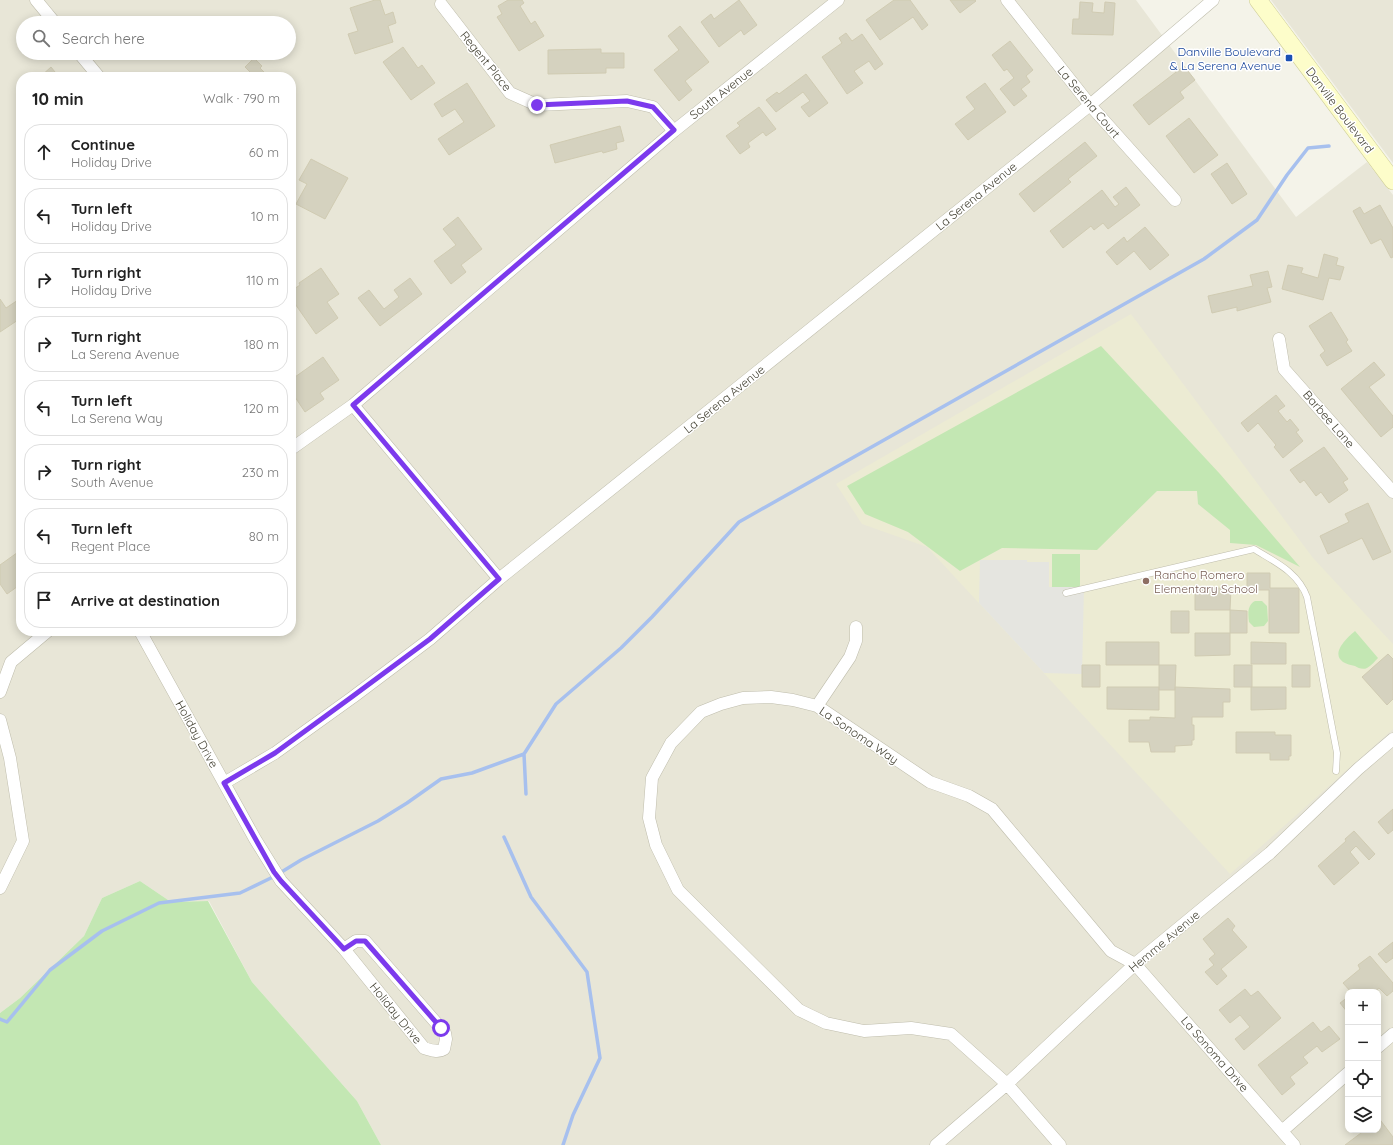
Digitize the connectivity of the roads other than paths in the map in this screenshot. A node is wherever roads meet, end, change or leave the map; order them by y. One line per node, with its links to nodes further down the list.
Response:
1 (36, 0): 7 (street)
2 (838, 0): 11 (street, South Avenue)
3 (1007, 0): 10 (street, La Serena Court)
4 (1213, 0): 10 (street, La Serena Avenue)
5 (1258, 0): 12 (main road, Danville Boulevard)
6 (441, 4): 11 (street, Regent Place)
7 (49, 16)
8 (85, 60): 9 (street)
9 (95, 72)
10 (1090, 105): 13 (street, La Serena Court); 18 (street, La Serena Avenue)
11 (674, 130): 15 (street, South Avenue)
12 (1393, 181)
13 (1174, 200)
14 (1279, 339): 17 (street, Barbee Lane)
15 (353, 405): 16 (street, South Avenue); 18 (street)
16 (296, 445)
17 (1393, 492)
18 (499, 579): 28 (street, La Serena Avenue)
19 (1066, 593): 27 (lane)
20 (856, 627): 24 (street)
21 (42, 636): 23 (street)
22 (143, 636): 28 (street, Holiday Drive)
23 (0, 692)
24 (817, 706): 31 (street, La Sonoma Way); 35 (street, La Sonoma Way)
25 (0, 720): 29 (street)
26 (1393, 739): 31 (street, Hemme Avenue)
27 (1336, 771)
28 (224, 783): 30 (street, Holiday Drive)
29 (0, 888)
30 (344, 949): 30 (street, Holiday Drive)
31 (1135, 964): 35 (street, Hemme Avenue); 36 (street, La Sonoma Drive)
32 (1393, 1034): 33 (street)
33 (1381, 1044)
34 (1345, 1076): 36 (street)
35 (1007, 1084): 37 (street, Hemme Avenue); 38 (street, La Sonoma Way)
36 (1282, 1131): 39 (street, La Sonoma Drive)
37 (936, 1145)
38 (1060, 1145)
39 (1294, 1145)

